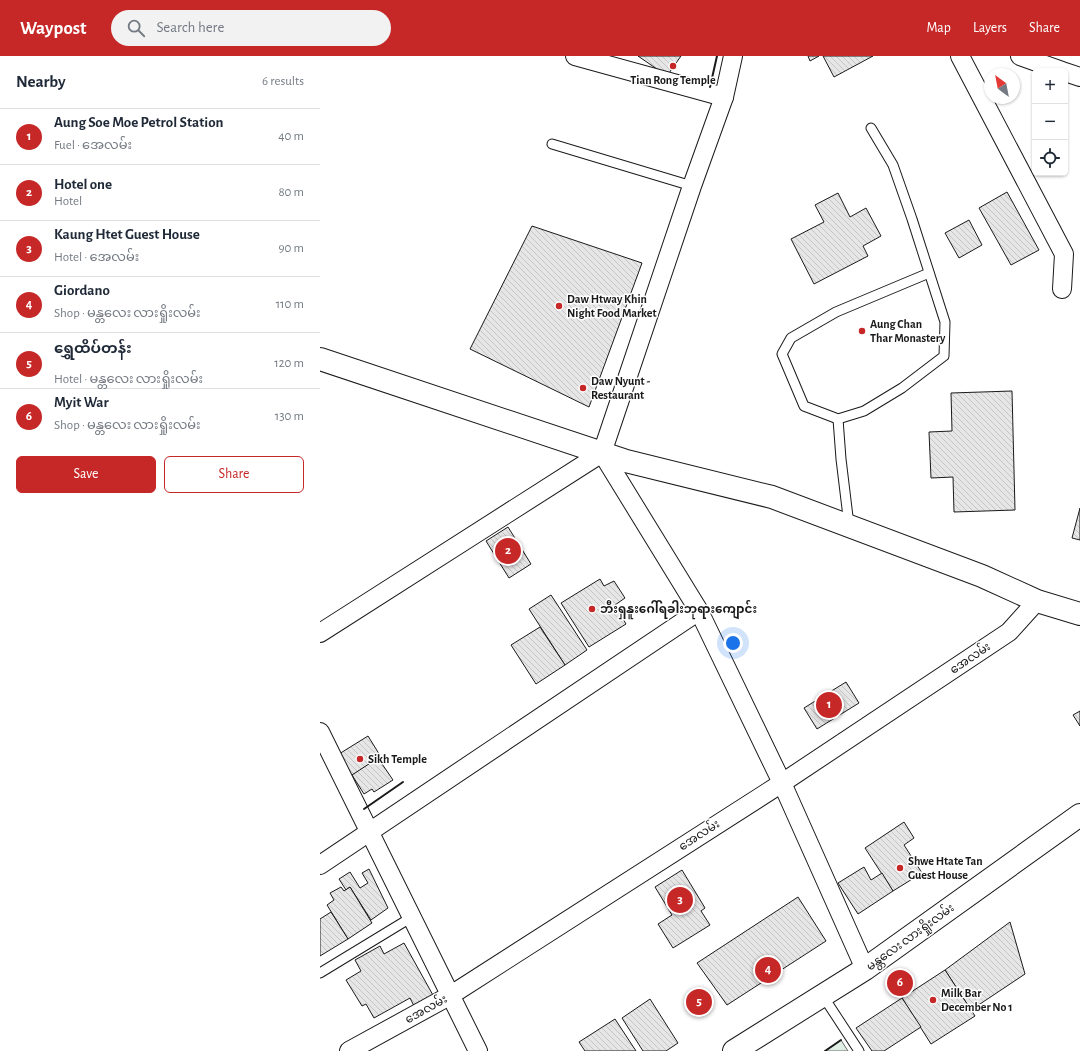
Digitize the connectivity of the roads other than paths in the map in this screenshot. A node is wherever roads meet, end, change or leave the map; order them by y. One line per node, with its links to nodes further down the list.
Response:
1 (575, 56): 8 (street)
2 (733, 56): 8 (street)
3 (960, 56): 12 (street)
4 (1020, 56): 5 (street)
5 (1054, 68)
6 (1068, 73): 7 (street)
7 (1080, 77)
8 (724, 97): 11 (street)
9 (872, 128): 13 (lane)
10 (552, 144): 11 (lane)
11 (692, 186): 17 (street)
12 (1072, 257): 14 (street)
13 (930, 273): 16 (lane); 16 (lane)
14 (1062, 289)
15 (320, 359): 17 (main road)
16 (838, 419): 18 (lane)
17 (602, 453): 18 (main road); 20 (street); 22 (street)
18 (850, 526): 19 (main road)
19 (1037, 601): 21 (main road); 24 (street, အေလမ်း)
20 (699, 611): 24 (street); 26 (street)
21 (1080, 614)
22 (320, 633)
23 (320, 732): 26 (street)
24 (782, 783): 29 (street); 31 (street, အေလမ်း)
25 (1080, 815): 29 (main road, မန္တလေး လားရှိုးလမ်း)
26 (369, 833): 27 (street); 28 (street)
27 (320, 865)
28 (412, 917): 30 (lane); 31 (street)
29 (865, 969): 32 (main road, မန္တလေး လားရှိုးလမ်း)
30 (320, 973)
31 (451, 995): 33 (street, အေလမ်း); 34 (street)
32 (823, 996): 35 (main road, မန္တလေး လားရှိုးလမ်း); 36 (lane)
33 (349, 1051)
34 (478, 1051)
35 (734, 1051)
36 (859, 1051)

